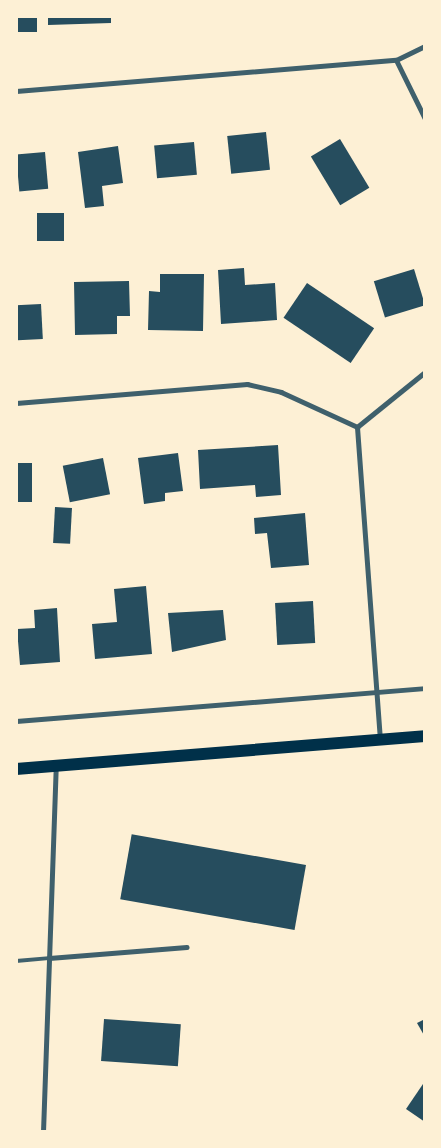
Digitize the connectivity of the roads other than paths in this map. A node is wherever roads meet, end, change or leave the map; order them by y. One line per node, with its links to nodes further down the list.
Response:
1 (425, 46): 2 (street)
2 (396, 60): 3 (street); 4 (street)
3 (16, 91)
4 (425, 119)
5 (425, 372): 7 (street)
6 (16, 403): 7 (street)
7 (357, 427): 9 (street)
8 (425, 688): 9 (street)
9 (376, 692): 10 (street); 12 (street)
10 (16, 721)
11 (425, 736): 12 (main road)
12 (380, 738): 13 (main road)
13 (56, 765): 14 (main road); 16 (street)
14 (16, 769)
15 (187, 947): 16 (street)
16 (49, 958): 17 (lane); 18 (street)
17 (16, 961)
18 (43, 1132)

